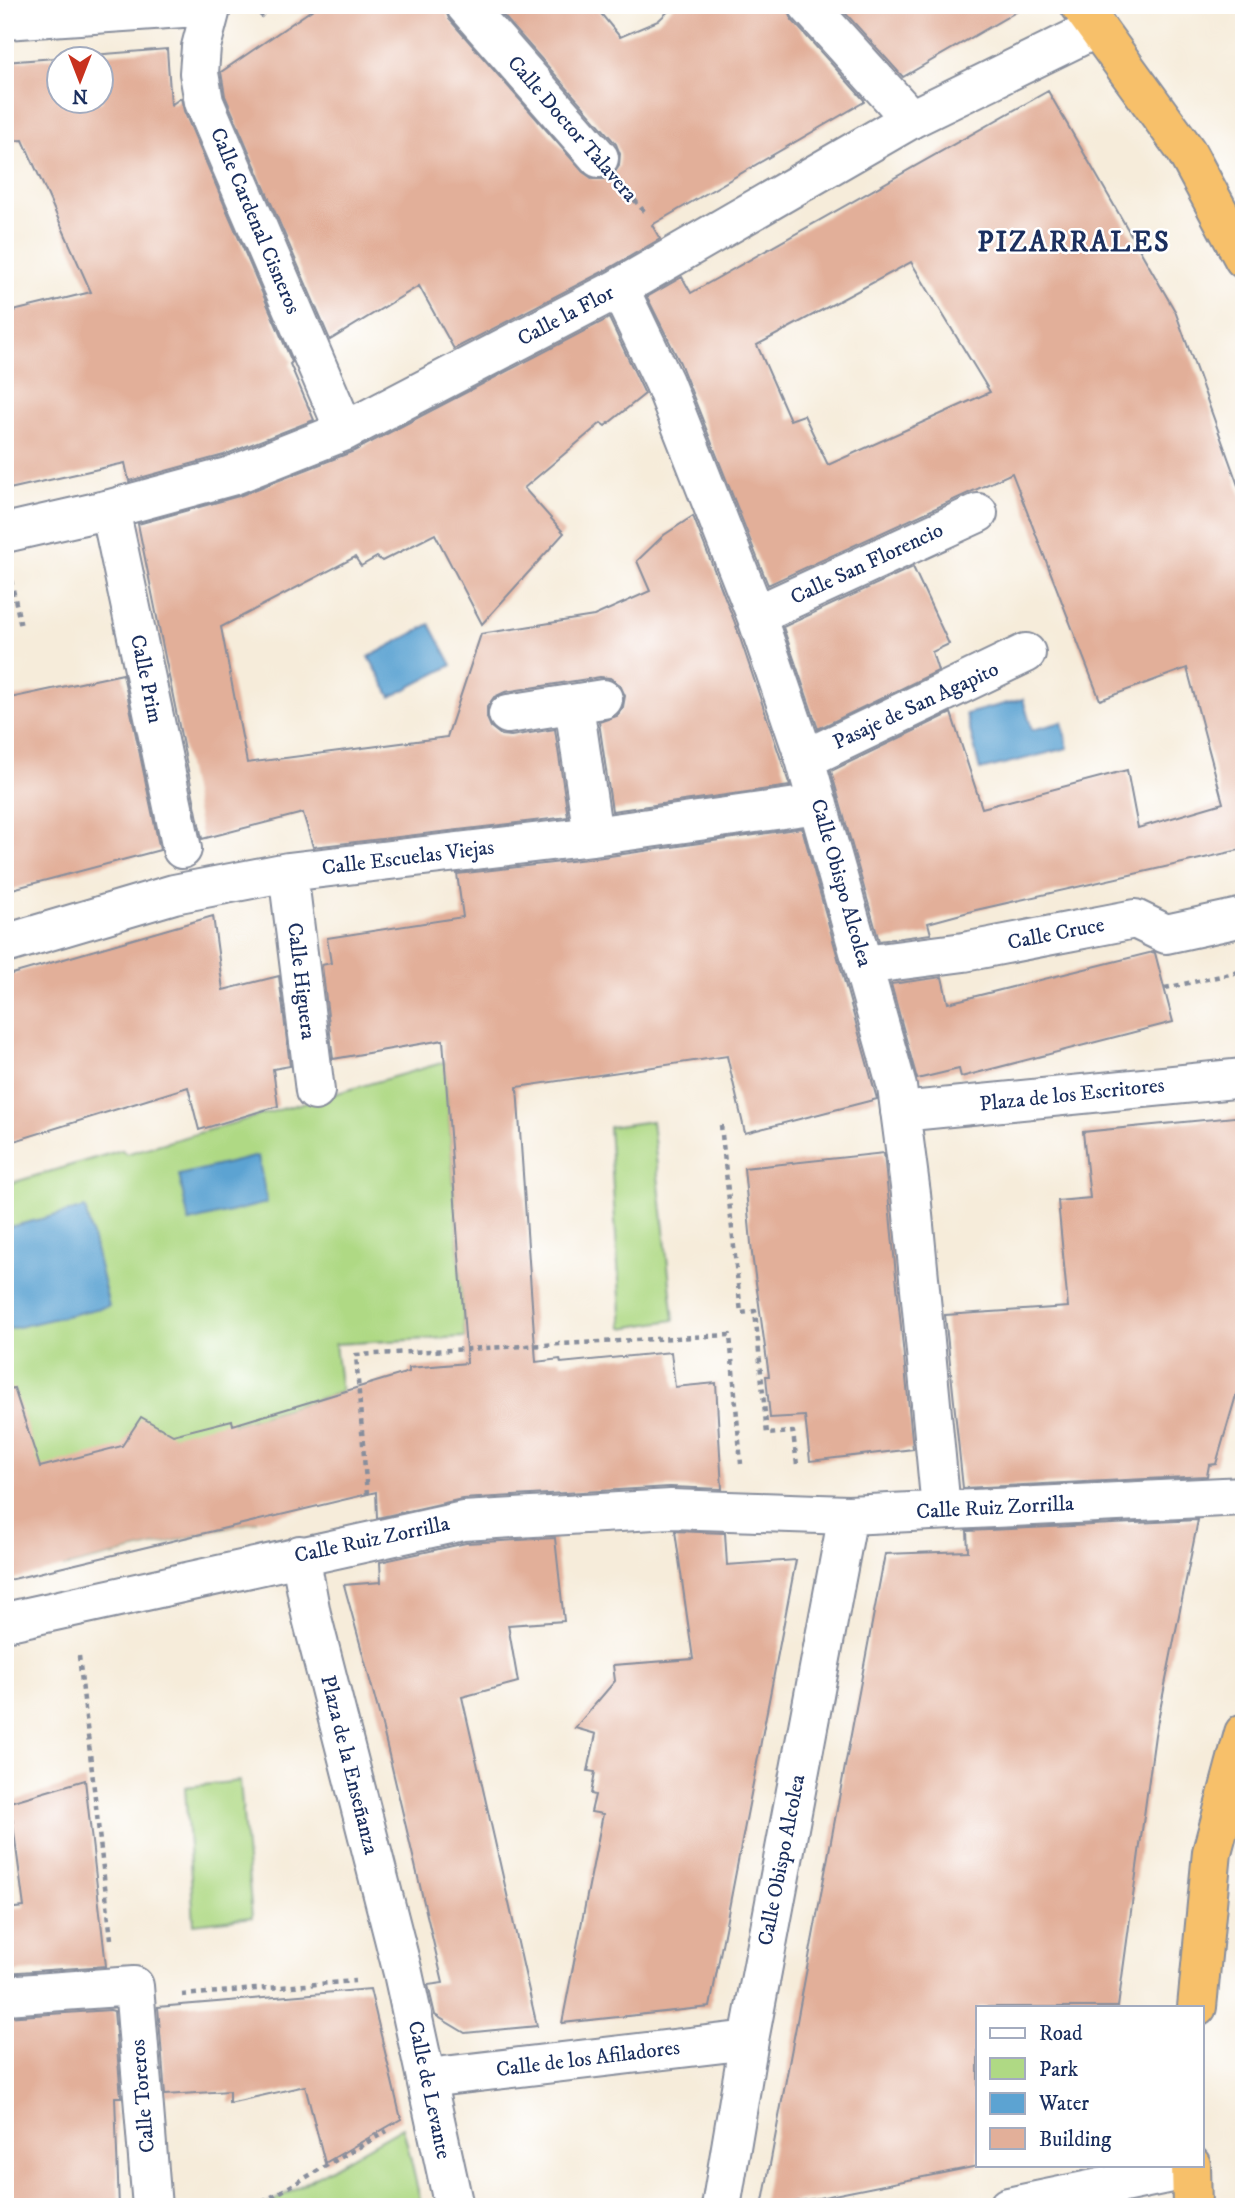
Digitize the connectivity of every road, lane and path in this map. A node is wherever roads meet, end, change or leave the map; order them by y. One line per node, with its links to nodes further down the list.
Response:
1 (465, 5): 7 (street, Calle Doctor Talavera)
2 (808, 5): 6 (street)
3 (212, 6): 5 (street); 11 (street, Calle Cardenal Cisneros)
4 (1088, 16): 6 (street, Calle la Flor); 9 (highway)
5 (5, 20)
6 (911, 119): 8 (street, Calle la Flor)
7 (599, 158): 8 (path, Calle Doctor Talavera)
8 (678, 254): 10 (street, Calle la Flor)
9 (1244, 259)
10 (619, 288): 11 (street, Calle la Flor); 16 (street, Calle Obispo Alcolea)
11 (345, 431): 12 (street, Calle la Flor)
12 (110, 509): 14 (street, Calle la Flor); 23 (street, Calle Prim)
13 (978, 513): 16 (street, Calle San Florencio)
14 (5, 533)
15 (10, 579): 17 (path)
16 (756, 615): 20 (street, Calle Obispo Alcolea)
17 (20, 627)
18 (1026, 653): 20 (street, Pasaje de San Agapito)
19 (508, 714): 22 (street)
20 (805, 759): 21 (street, Calle Obispo Alcolea)
21 (818, 804): 22 (street, Calle Escuelas Viejas); 27 (street, Calle Obispo Alcolea)
22 (593, 836): 24 (street, Calle Escuelas Viejas)
23 (182, 849)
24 (288, 872): 26 (street, Calle Escuelas Viejas); 31 (street, Calle Higuera)
25 (1244, 917): 27 (street, Calle Cruce)
26 (5, 944)
27 (864, 965): 32 (street, Calle Obispo Alcolea)
28 (1244, 971): 29 (path)
29 (1165, 988)
30 (1244, 1079): 32 (street, Plaza de los Escritores)
31 (315, 1091)
32 (900, 1112): 36 (street, Calle Obispo Alcolea)
33 (721, 1125): 34 (path)
34 (798, 1474)
35 (1244, 1496): 36 (street, Calle Ruiz Zorrilla)
36 (941, 1509): 38 (street, Calle Ruiz Zorrilla)
37 (746, 1510): 38 (street, Calle Ruiz Zorrilla); 39 (street, Calle Ruiz Zorrilla); 39 (path)
38 (848, 1515): 50 (street, Calle Obispo Alcolea)
39 (372, 1540): 40 (street, Calle Ruiz Zorrilla)
40 (300, 1555): 41 (street, Calle Ruiz Zorrilla); 45 (street, Plaza de la Enseñanza)
41 (5, 1622)
42 (79, 1653): 44 (path)
43 (1244, 1733): 49 (highway)
44 (111, 1940)
45 (403, 1973): 51 (street, Calle de Levante)
46 (362, 1980): 48 (path)
47 (5, 1994): 54 (street, Calle Toreros)
48 (177, 1995)
49 (1197, 2006)
50 (748, 2040): 51 (street, Calle de los Afiladores); 57 (street, Calle Obispo Alcolea)
51 (427, 2078): 56 (street, Calle de Levante)
52 (395, 2127): 55 (path)
53 (1191, 2167): 58 (street); 59 (highway)
54 (152, 2207)
55 (254, 2207)
56 (454, 2207)
57 (721, 2207)
58 (1007, 2207)
59 (1192, 2207)

